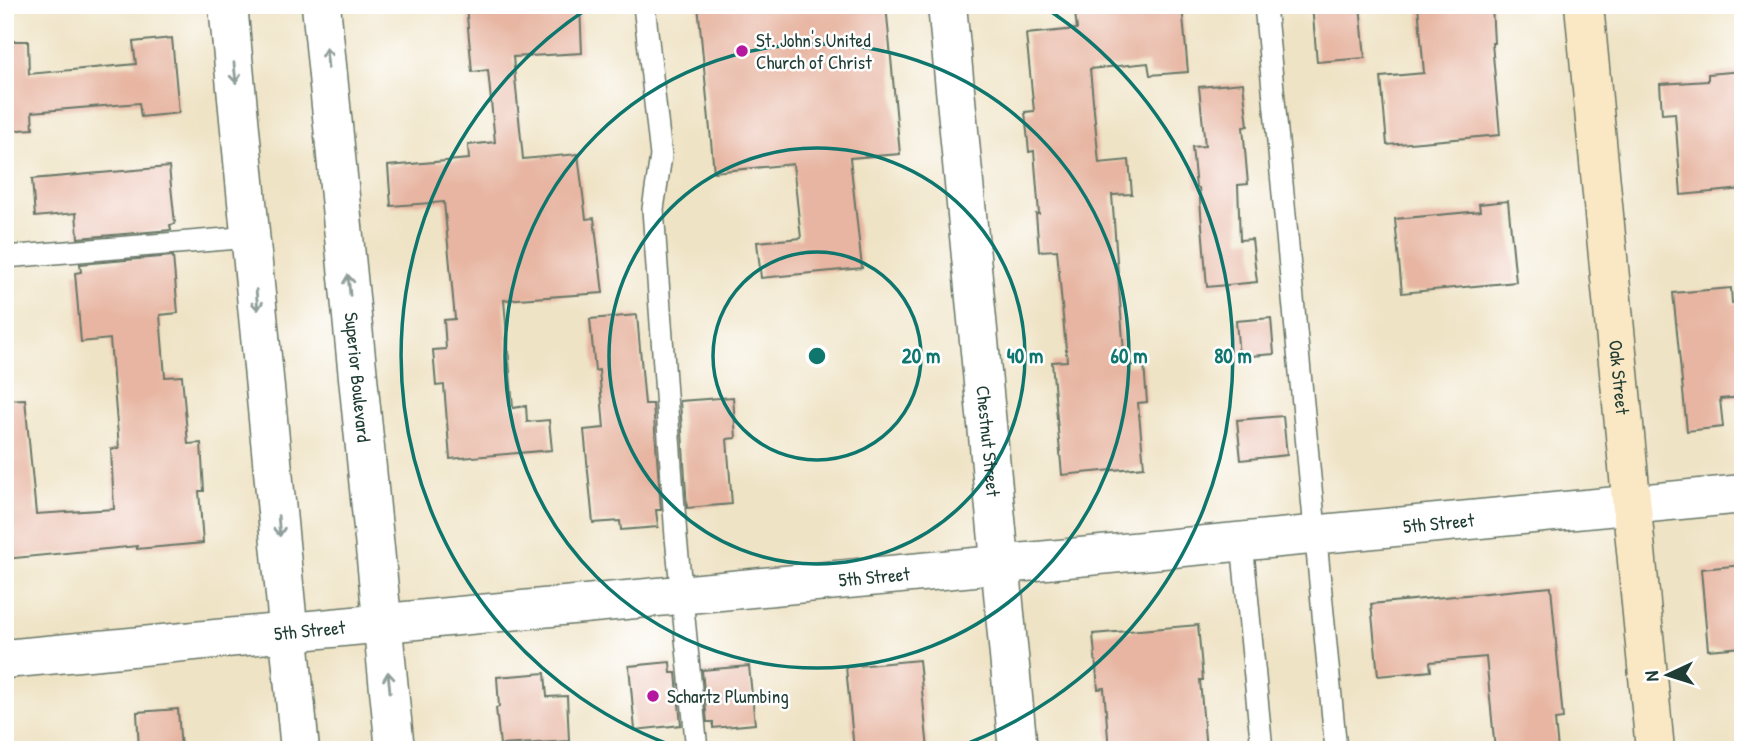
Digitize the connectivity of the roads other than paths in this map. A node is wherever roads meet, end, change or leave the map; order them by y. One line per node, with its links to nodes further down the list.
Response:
1 (228, 5): 7 (street, one-way to 7)
2 (321, 5): 15 (street, Superior Boulevard, one-way to 2)
3 (644, 5): 14 (lane)
4 (947, 5): 13 (street, Chestnut Street)
5 (1265, 5): 11 (lane)
6 (1584, 5): 10 (street, Oak Street)
7 (251, 237): 8 (lane); 16 (street, one-way to 16)
8 (5, 257)
9 (1743, 494): 10 (street, 5th Street)
10 (1632, 505): 11 (street, 5th Street); 24 (street, Oak Street)
11 (1315, 535): 12 (street, 5th Street); 23 (lane)
12 (1242, 542): 13 (street, 5th Street); 22 (lane)
13 (1000, 565): 14 (street, 5th Street); 21 (street, Chestnut Street)
14 (681, 594): 15 (street, 5th Street); 20 (lane)
15 (383, 623): 16 (street, 5th Street); 19 (street, Superior Boulevard, one-way to 15)
16 (289, 632): 17 (street, 5th Street); 18 (street)
17 (5, 659)
18 (300, 750)
19 (395, 750)
20 (697, 750)
21 (1018, 750)
22 (1262, 750)
23 (1336, 750)
24 (1655, 750)

